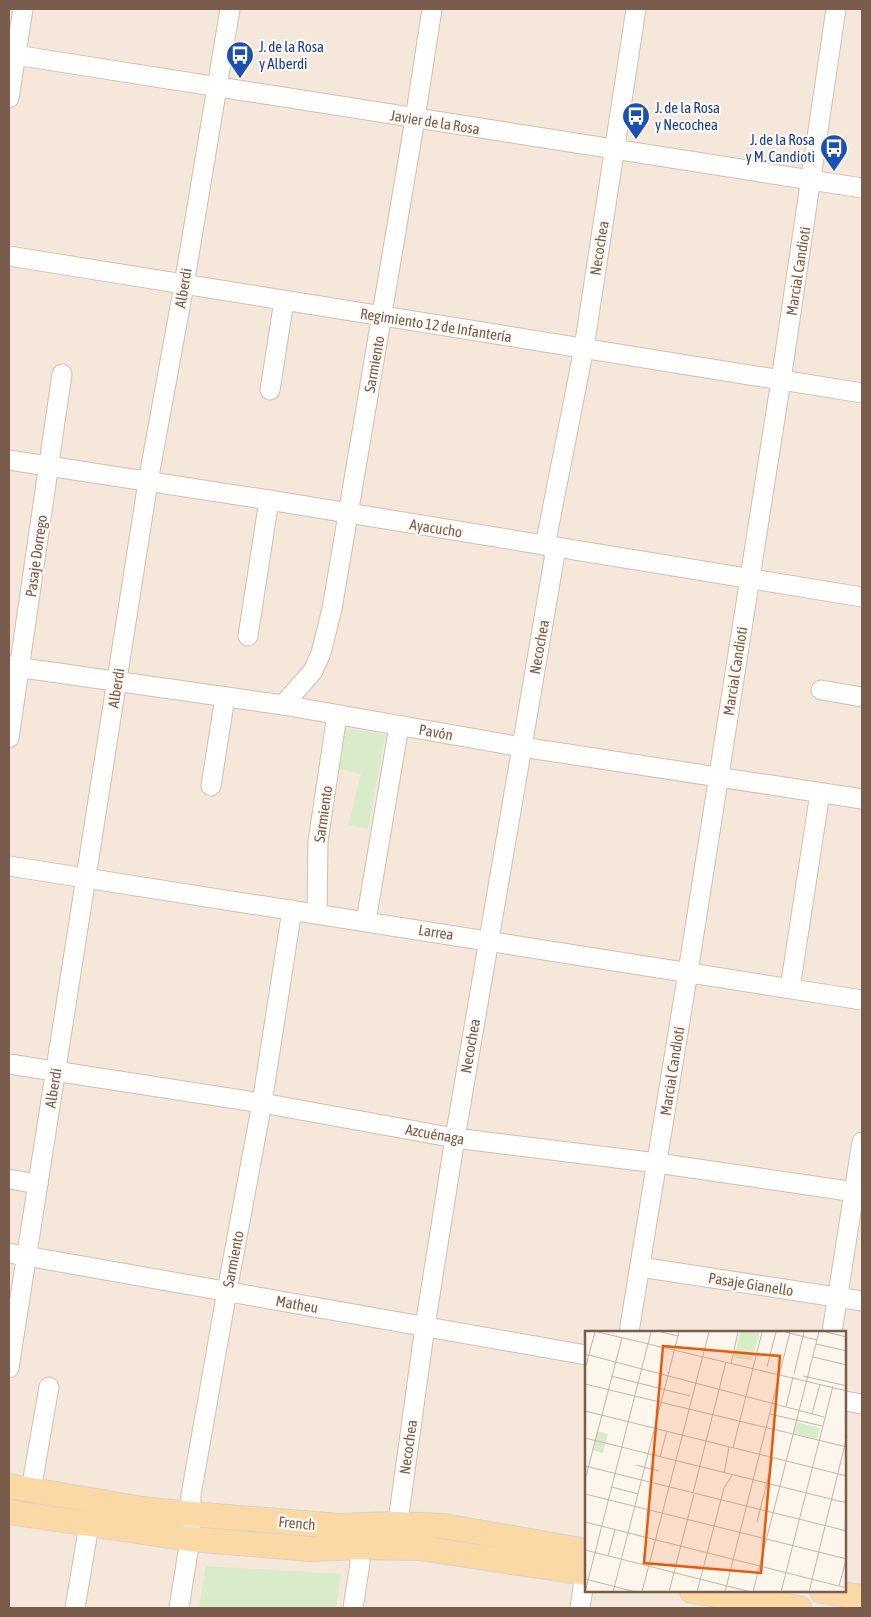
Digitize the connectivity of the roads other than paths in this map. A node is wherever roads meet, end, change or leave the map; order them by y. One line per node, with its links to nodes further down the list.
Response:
1 (24, 9): 6 (street)
2 (230, 9): 7 (street, Alberdi)
3 (432, 9): 9 (street, Sarmiento)
4 (636, 9): 10 (street, Necochea)
5 (836, 9): 11 (street, Marcial Candioti)
6 (12, 54): 7 (street, Javier de la Rosa); 8 (street)
7 (216, 85): 9 (street, Javier de la Rosa); 14 (street, Alberdi)
8 (9, 98)
9 (415, 119): 10 (street, Javier de la Rosa); 16 (street, Sarmiento)
10 (614, 149): 11 (street, Javier de la Rosa); 17 (street, Necochea)
11 (812, 180): 12 (street, Javier de la Rosa); 19 (street, Marcial Candioti)
12 (862, 188)
13 (9, 256): 14 (street, Regimiento 12 de Infantería)
14 (184, 285): 15 (street, Regimiento 12 de Infantería); 24 (street, Alberdi)
15 (284, 301): 16 (street, Regimiento 12 de Infantería); 20 (street)
16 (382, 316): 17 (street, Regimiento 12 de Infantería); 26 (street, Sarmiento)
17 (584, 348): 19 (street, Regimiento 12 de Infantería); 27 (street, Necochea)
18 (62, 374): 23 (street, Pasaje Dorrego)
19 (781, 380): 21 (street, Regimiento 12 de Infantería); 28 (street, Marcial Candioti)
20 (270, 390)
21 (862, 393)
22 (9, 460): 23 (street, Ayacucho)
23 (49, 466): 24 (street, Ayacucho); 31 (street, Pasaje Dorrego)
24 (148, 482): 25 (street, Ayacucho); 32 (street, Alberdi)
25 (269, 500): 26 (street, Ayacucho); 30 (street)
26 (348, 513): 27 (street, Ayacucho); 36 (street, Sarmiento)
27 (551, 547): 28 (street, Ayacucho); 40 (street, Necochea)
28 (750, 578): 29 (street, Ayacucho); 41 (street, Marcial Candioti)
29 (862, 596)
30 (248, 636)
31 (15, 667): 32 (street, Pavón); 39 (street, Pasaje Dorrego)
32 (117, 682): 34 (street, Pavón); 46 (street, Alberdi)
33 (821, 690): 35 (street)
34 (225, 697): 36 (street, Pavón); 42 (street)
35 (862, 697)
36 (283, 705): 37 (street, Pavón)
37 (337, 715): 38 (street, Pavón); 48 (street, Sarmiento)
38 (399, 726): 40 (street, Pavón); 49 (street)
39 (9, 738)
40 (522, 747): 41 (street, Pavón); 50 (street, Necochea)
41 (718, 778): 43 (street, Pavón); 51 (street, Marcial Candioti)
42 (211, 786)
43 (820, 793): 44 (street, Pavón); 52 (street)
44 (862, 799)
45 (9, 866): 46 (street, Larrea)
46 (86, 878): 47 (street, Larrea); 55 (street, Alberdi)
47 (292, 910): 48 (street, Larrea); 56 (street, Sarmiento)
48 (317, 914): 49 (street, Larrea)
49 (366, 921): 50 (street, Larrea)
50 (488, 941): 51 (street, Larrea); 57 (street, Necochea)
51 (688, 972): 52 (street, Larrea); 59 (street, Marcial Candioti)
52 (790, 988): 53 (street, Larrea)
53 (862, 1000)
54 (9, 1064): 55 (street, Azcuénaga)
55 (56, 1071): 56 (street, Azcuénaga); 61 (street, Alberdi)
56 (262, 1103): 57 (street, Azcuénaga); 65 (street, Sarmiento)
57 (455, 1138): 59 (street, Azcuénaga); 68 (street, Necochea)
58 (862, 1142): 62 (street)
59 (657, 1162): 62 (street, Azcuénaga); 64 (street, Marcial Candioti)
60 (9, 1179): 61 (street)
61 (38, 1184): 63 (street, Alberdi)
62 (858, 1192): 66 (street)
63 (18, 1254): 65 (street, Matheu); 72 (street, Alberdi)
64 (640, 1267): 66 (street, Pasaje Gianello); 69 (street, Marcial Candioti)
65 (226, 1291): 68 (street, Matheu); 78 (street, Sarmiento)
66 (838, 1298): 67 (street, Pasaje Gianello); 70 (street)
67 (862, 1301)
68 (425, 1326): 71 (street, Matheu); 80 (street, Necochea)
69 (629, 1331)
70 (832, 1331)
71 (585, 1355)
72 (9, 1368)
73 (49, 1387): 76 (street)
74 (846, 1400): 75 (street)
75 (862, 1404)
76 (20, 1488): 78 (main road, French)
77 (9, 1512): 79 (main road, French)
78 (191, 1514): 81 (main road, French); 82 (street, Sarmiento)
79 (88, 1525): 82 (main road, French); 89 (street)
80 (396, 1535): 81 (main road, French); 83 (main road, French)
81 (358, 1536): 82 (main road, French); 91 (street)
82 (190, 1539): 90 (street, Sarmiento)
83 (585, 1566)
84 (585, 1573): 92 (street)
85 (700, 1592): 88 (main road)
86 (829, 1592): 87 (main road)
87 (862, 1597)
88 (790, 1603)
89 (75, 1608)
90 (179, 1608)
91 (353, 1608)
92 (580, 1608)

